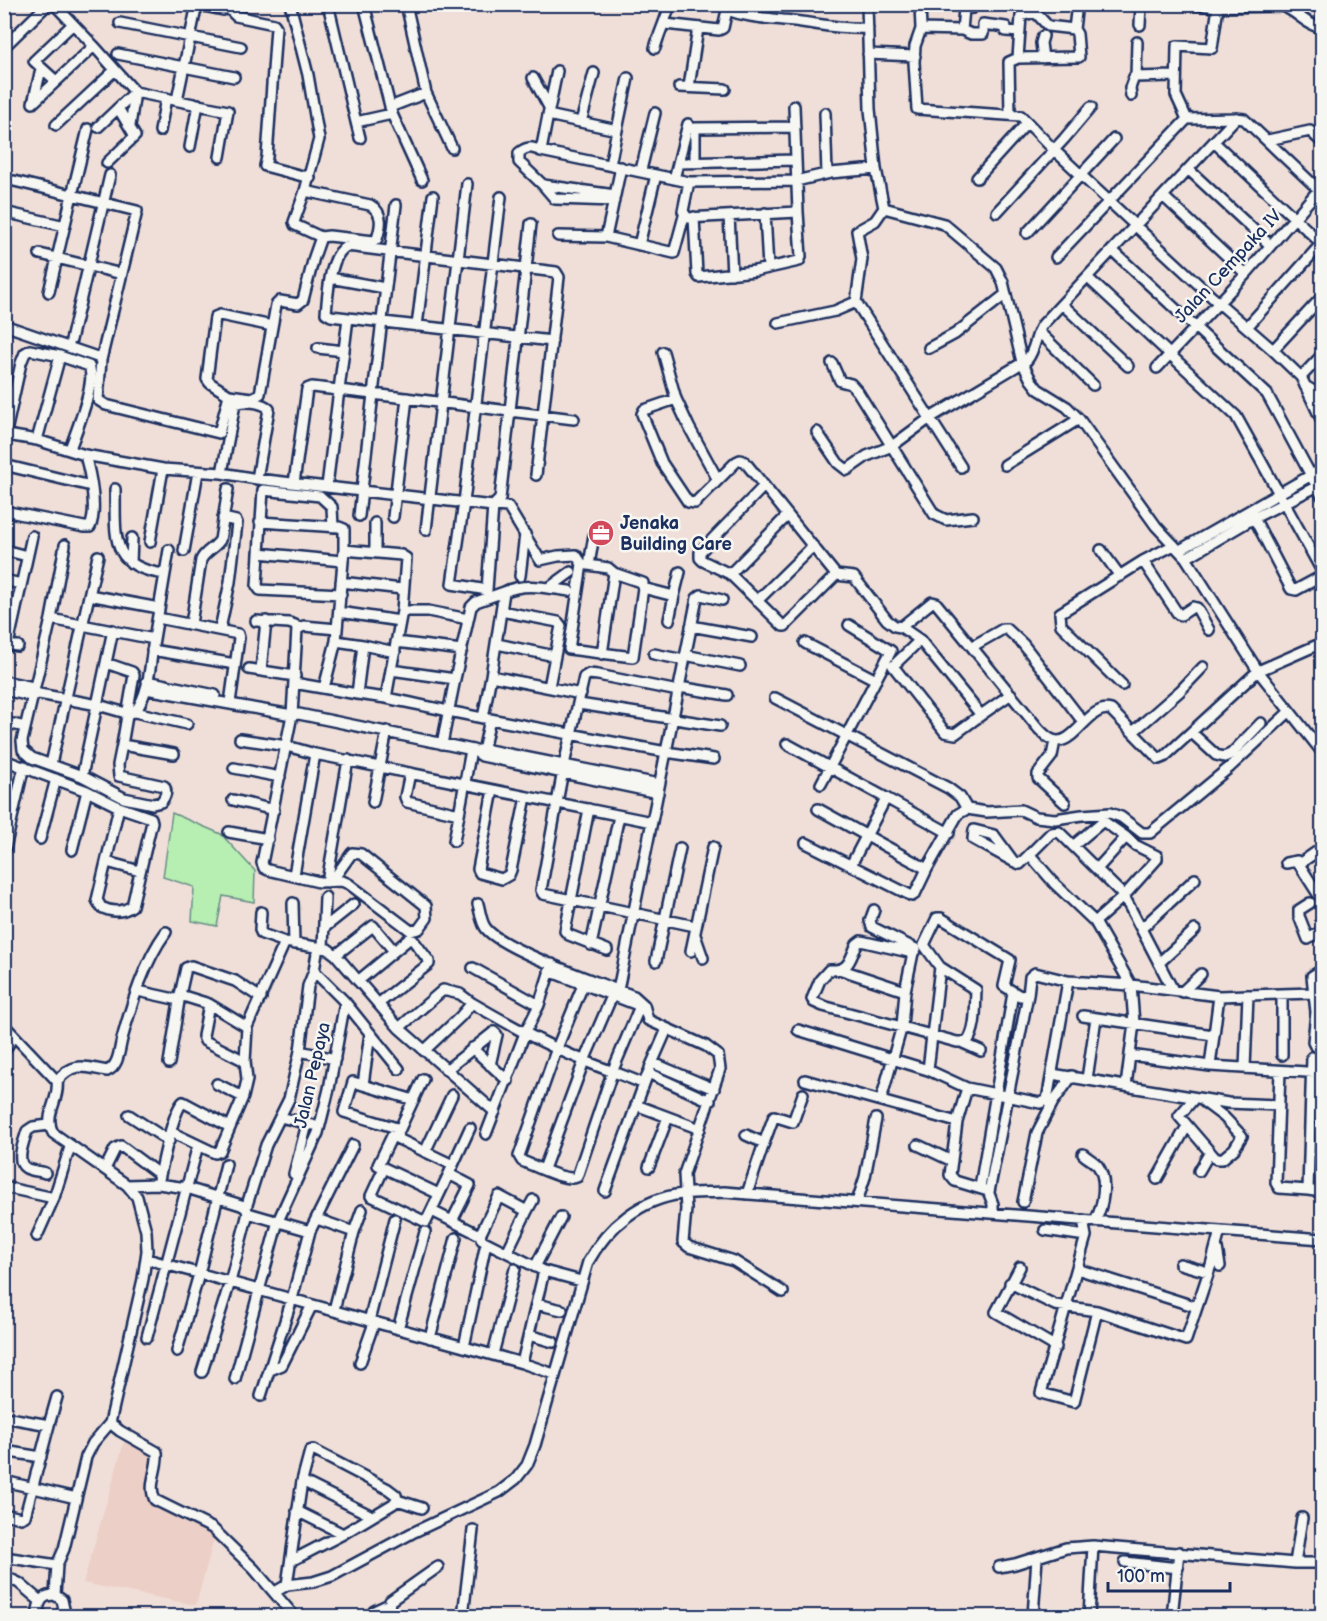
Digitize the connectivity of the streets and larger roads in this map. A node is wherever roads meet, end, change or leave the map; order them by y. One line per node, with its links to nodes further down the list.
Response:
1 (48, 4): 37 (street)
2 (54, 4): 23 (street)
3 (232, 4): 106 (street)
4 (290, 4): 106 (street)
5 (328, 4): 74 (street)
6 (364, 4): 67 (street)
7 (405, 4): 59 (street)
8 (670, 4): 25 (street)
9 (867, 4): 29 (street)
10 (920, 4): 30 (street)
11 (974, 4): 32 (street)
12 (1021, 4): 22 (street)
13 (1077, 4): 31 (street)
14 (1141, 4): 26 (street)
15 (1187, 4): 19 (street)
16 (195, 5): 21 (street); 35 (street)
17 (1230, 5): 19 (street); 27 (street)
18 (728, 7): 28 (street); 29 (street)
19 (1218, 7): 52 (street)
20 (1036, 8): 22 (street); 31 (street)
21 (222, 10)
22 (1021, 16): 33 (street)
23 (73, 24): 38 (street); 47 (street)
24 (120, 24): 35 (street)
25 (665, 24): 28 (street); 40 (street)
26 (1140, 25)
27 (1323, 27)
28 (698, 28): 57 (street)
29 (868, 28): 42 (street)
30 (921, 29): 32 (street); 43 (street)
31 (1074, 29): 45 (street)
32 (962, 30): 33 (street)
33 (1020, 32): 44 (street)
34 (1043, 36): 45 (street)
35 (190, 37): 39 (street); 46 (street)
36 (1137, 42): 51 (street)
37 (8, 43)
38 (94, 46): 48 (street); 56 (street)
39 (241, 47)
40 (655, 48)
41 (118, 54): 46 (street)
42 (868, 54): 43 (street); 99 (street)
43 (915, 56): 71 (street)
44 (1018, 58): 45 (street); 71 (street)
45 (1043, 58)
46 (184, 67): 53 (street); 62 (street)
47 (41, 69): 56 (street); 56 (street)
48 (115, 70): 58 (street); 78 (street)
49 (557, 71): 68 (street)
50 (594, 73): 75 (street)
51 (1136, 76): 52 (street); 60 (street)
52 (1175, 76): 72 (street)
53 (234, 77)
54 (533, 78): 68 (street)
55 (628, 78): 81 (street)
56 (56, 81)
57 (725, 89)
58 (135, 92): 61 (street); 66 (street); 79 (street)
59 (426, 93): 67 (street); 89 (street)
60 (1131, 96)
61 (166, 98): 62 (street); 82 (street)
62 (177, 100): 63 (street)
63 (198, 104): 88 (street); 92 (street)
64 (794, 106): 80 (street)
65 (1091, 107): 90 (street)
66 (118, 108): 79 (street); 116 (street)
67 (391, 110): 74 (street); 109 (street)
68 (549, 111): 75 (street); 91 (street)
69 (655, 113): 101 (street)
70 (825, 113): 102 (street)
71 (1010, 114): 77 (street)
72 (1187, 118): 73 (street); 121 (street)
73 (1237, 118): 85 (street); 86 (street)
74 (356, 122): 83 (street)
75 (581, 122): 81 (street)
76 (688, 124): 95 (street)
77 (1026, 124): 90 (street); 107 (street)
78 (56, 125)
79 (130, 126): 94 (street)
80 (795, 127): 93 (street); 96 (street)
81 (617, 130): 97 (street)
82 (160, 131)
83 (360, 138)
84 (1114, 139): 105 (street)
85 (1268, 140): 87 (street); 114 (street)
86 (1214, 142): 100 (street); 131 (street)
87 (1323, 142)
88 (190, 147)
89 (452, 148)
90 (1053, 149): 105 (street); 127 (street)
91 (541, 150): 97 (street); 120 (street)
92 (220, 157)
93 (796, 160): 96 (street); 111 (street)
94 (107, 163)
95 (678, 163): 96 (street); 108 (street)
96 (695, 163)
97 (610, 165): 98 (street)
98 (621, 167): 101 (street); 120 (street)
99 (876, 169): 102 (street); 124 (street)
100 (1188, 169): 118 (street); 141 (street)
101 (641, 170): 104 (street)
102 (826, 174): 111 (street)
103 (110, 175): 122 (street)
104 (656, 175): 108 (street); 140 (street)
105 (1082, 175): 121 (street); 135 (street)
106 (310, 178): 115 (street)
107 (977, 178)
108 (674, 179): 112 (street)
109 (422, 180)
110 (15, 181): 116 (street)
111 (796, 181): 112 (street); 126 (street)
112 (689, 182): 129 (street)
113 (468, 184): 148 (street)
114 (1321, 188): 131 (street, Jalan Cempaka IV)
115 (305, 191): 137 (street); 137 (street)
116 (72, 195): 122 (street); 134 (street)
117 (433, 196): 145 (street)
118 (1163, 196): 133 (street); 155 (street)
119 (501, 197): 149 (street)
120 (614, 198): 138 (street)
121 (1109, 199): 133 (street); 146 (street)
122 (104, 203): 150 (street); 153 (street)
123 (396, 205): 143 (street)
124 (884, 208): 160 (street); 162 (street)
125 (4, 212): 134 (street)
126 (798, 212): 128 (street); 152 (street)
127 (997, 212)
128 (765, 213): 130 (street); 152 (street)
129 (689, 216): 130 (street); 140 (street); 154 (street)
130 (729, 216): 154 (street)
131 (1295, 218): 139 (street); 141 (street, Jalan Cempaka IV)
132 (531, 224): 151 (street)
133 (1135, 225): 142 (street); 163 (street)
134 (65, 226): 147 (street)
135 (1028, 233)
136 (558, 236): 138 (street)
137 (321, 237): 169 (street)
138 (606, 237): 140 (street)
139 (1322, 244): 172 (street)
140 (639, 245)
141 (1270, 245): 155 (street, Jalan Cempaka IV)
142 (1112, 250): 157 (street); 171 (street)
143 (390, 252): 145 (street); 156 (street); 158 (street)
144 (40, 254): 147 (street)
145 (426, 256): 148 (street); 170 (street)
146 (1056, 256)
147 (57, 258): 150 (street); 159 (street)
148 (458, 260): 149 (street); 173 (street)
149 (493, 264): 151 (street); 175 (street)
150 (89, 266): 153 (street); 177 (street)
151 (527, 268): 176 (street); 178 (street)
152 (768, 268): 154 (street)
153 (122, 274): 187 (street)
154 (732, 274)
155 (1246, 274): 163 (street, Jalan Cempaka IV)
156 (330, 278): 158 (street); 165 (street)
157 (1088, 278): 164 (street); 184 (street)
158 (385, 288): 166 (street)
159 (49, 292)
160 (1006, 294): 180 (street); 188 (street)
161 (1323, 297): 181 (street)
162 (856, 302): 167 (street); 205 (street)
163 (1217, 302): 171 (street, Jalan Cempaka IV); 172 (street)
164 (1064, 305): 174 (street); 190 (street)
165 (348, 318): 166 (street); 182 (street)
166 (382, 321): 170 (street); 196 (street)
167 (778, 323)
168 (4, 325): 187 (street)
169 (272, 326): 197 (street); 197 (street)
170 (417, 326): 173 (street)
171 (1195, 327): 184 (street, Jalan Cempaka IV); 223 (street)
172 (1247, 327): 181 (street)
173 (450, 330): 175 (street); 201 (street)
174 (1040, 333): 188 (street); 193 (street)
175 (484, 334): 176 (street); 202 (street)
176 (519, 338): 178 (street); 203 (street)
177 (71, 340)
178 (552, 341): 204 (street)
179 (318, 348): 182 (street)
180 (929, 348)
181 (1273, 350): 192 (street)
182 (344, 351): 195 (street)
183 (663, 352): 200 (street)
184 (1169, 354): 191 (street, Jalan Cempaka IV); 235 (street)
185 (1323, 355): 192 (street)
186 (60, 356): 210 (street); 211 (street); 213 (street)
187 (101, 360): 197 (street)
188 (1022, 362): 205 (street); 207 (street)
189 (832, 363): 212 (street)
190 (1128, 366)
191 (1157, 368)
192 (1301, 377): 194 (street)
193 (1093, 385)
194 (1305, 386): 198 (street); 208 (street)
195 (339, 390): 196 (street); 226 (street); 229 (street)
196 (373, 394): 199 (street); 233 (street)
197 (229, 395)
198 (1323, 396)
199 (407, 398): 201 (street); 234 (street)
200 (676, 399): 225 (street); 225 (street)
201 (441, 402): 202 (street); 237 (street)
202 (475, 406): 203 (street); 238 (street)
203 (510, 411): 204 (street); 240 (street)
204 (542, 415): 206 (street); 222 (street)
205 (930, 418): 212 (street); 217 (street)
206 (574, 419)
207 (1079, 419): 216 (street); 266 (street)
208 (1323, 422)
209 (817, 432): 212 (street)
210 (6, 438): 211 (street)
211 (37, 440): 213 (street)
212 (892, 446): 246 (street)
213 (70, 449): 214 (street)
214 (85, 455): 218 (street); 228 (street)
215 (4, 465): 228 (street)
216 (1005, 465)
217 (961, 467)
218 (163, 469): 220 (street); 256 (street)
219 (1323, 469): 223 (street)
220 (198, 472): 221 (street); 265 (street)
221 (222, 473): 224 (street); 224 (street)
222 (536, 475)
223 (1310, 475): 227 (street); 235 (street)
224 (257, 479): 226 (street)
225 (718, 480): 230 (street)
226 (294, 483): 229 (street)
227 (1320, 485): 236 (street); 239 (street)
228 (92, 486): 241 (street)
229 (327, 486): 233 (street)
230 (764, 486): 244 (street); 280 (street)
231 (115, 489): 273 (street)
232 (228, 489): 247 (street)
233 (362, 491): 234 (street); 243 (street)
234 (394, 493): 237 (street); 245 (street)
235 (1280, 493): 239 (street); 242 (street)
236 (1323, 496)
237 (430, 498): 238 (street); 251 (street)
238 (464, 501): 240 (street); 240 (street)
239 (1285, 503): 242 (street); 275 (street)
240 (493, 506): 252 (street)
241 (4, 511)
242 (1252, 514): 266 (street); 284 (street)
243 (359, 516)
244 (787, 516): 260 (street); 280 (street)
245 (393, 517)
246 (973, 517)
247 (223, 518): 257 (street); 258 (street)
248 (260, 522): 250 (street); 250 (street); 268 (street)
249 (375, 523): 267 (street)
250 (333, 527): 263 (street)
251 (426, 530)
252 (525, 534): 274 (street); 282 (street)
253 (594, 535): 274 (street)
254 (32, 536): 269 (street)
255 (132, 538): 273 (street)
256 (150, 542)
257 (218, 542): 258 (street); 307 (street)
258 (234, 544): 311 (street)
259 (64, 545): 302 (street)
260 (813, 546): 281 (street); 297 (street)
261 (4, 550): 269 (street)
262 (169, 550): 279 (street)
263 (344, 550): 267 (street); 271 (street)
264 (1101, 550): 283 (street)
265 (184, 551)
266 (1180, 551): 272 (street); 340 (street)
267 (375, 552): 290 (street)
268 (259, 553): 271 (street); 293 (street)
269 (27, 556): 287 (street)
270 (98, 556): 294 (street)
271 (342, 561): 286 (street)
272 (1143, 561): 283 (street); 315 (street)
273 (131, 563): 279 (street)
274 (586, 565): 278 (street); 329 (street)
275 (1323, 571)
276 (571, 572): 288 (street)
277 (680, 572): 295 (street)
278 (614, 573): 289 (street); 329 (street)
279 (165, 574): 301 (street)
280 (730, 574): 297 (street)
281 (836, 575): 297 (street); 310 (street)
282 (520, 576)
283 (1120, 576): 346 (street)
284 (1323, 576)
285 (4, 580): 287 (street)
286 (341, 582): 290 (street); 293 (street)
287 (21, 584): 323 (street)
288 (549, 588): 291 (street); 292 (street)
289 (643, 588): 295 (street); 329 (street)
290 (402, 589): 298 (street)
291 (569, 591)
292 (504, 592): 299 (street); 303 (street)
293 (341, 594): 300 (street)
294 (88, 595): 301 (street); 306 (street)
295 (674, 596): 304 (street)
296 (722, 600): 309 (street)
297 (757, 601)
298 (402, 611): 303 (street); 305 (street)
299 (501, 611): 322 (street); 331 (street)
300 (339, 612): 305 (street); 313 (street)
301 (158, 613): 307 (street); 317 (street)
302 (51, 619): 306 (street); 352 (street)
303 (468, 619): 328 (street)
304 (669, 620)
305 (400, 621): 326 (street)
306 (81, 624): 314 (street); 359 (street)
307 (191, 624): 311 (street)
308 (849, 625): 344 (street)
309 (691, 626): 316 (street); 332 (street)
310 (901, 627): 318 (street); 325 (street)
311 (220, 629): 334 (street)
312 (297, 629): 313 (street); 338 (street); 342 (street)
313 (337, 629): 319 (street)
314 (113, 630): 317 (street); 333 (street)
315 (1209, 630)
316 (752, 637)
317 (154, 639): 327 (street)
318 (920, 640): 367 (street); 367 (street)
319 (336, 641): 324 (street); 349 (street)
320 (805, 643): 344 (street)
321 (1323, 643): 340 (street)
322 (497, 644): 331 (street); 341 (street)
323 (10, 645)
324 (363, 645): 326 (street); 353 (street)
325 (973, 646): 355 (street); 371 (street)
326 (395, 647): 328 (street); 339 (street)
327 (152, 650): 334 (street); 347 (street)
328 (462, 650): 343 (street)
329 (602, 654)
330 (654, 654): 332 (street)
331 (555, 656): 348 (street)
332 (684, 657): 335 (street); 350 (street)
333 (106, 663): 362 (street); 365 (street)
334 (235, 664): 360 (street)
335 (741, 666)
336 (1203, 667): 377 (street)
337 (249, 669): 338 (street)
338 (261, 670): 342 (street)
339 (391, 670): 343 (street); 357 (street)
340 (1258, 671): 364 (street); 378 (street)
341 (491, 676): 348 (street); 368 (street)
342 (294, 679): 349 (street); 366 (street)
343 (455, 679): 363 (street)
344 (876, 680): 380 (street)
345 (4, 681): 352 (street)
346 (1122, 684)
347 (147, 685): 360 (street); 365 (street)
348 (549, 687): 354 (street)
349 (324, 688): 353 (street)
350 (679, 689): 354 (street); 356 (street); 369 (street)
351 (4, 690): 352 (street)
352 (34, 693): 359 (street); 375 (street)
353 (357, 694): 357 (street)
354 (581, 694): 361 (street)
355 (1011, 694): 367 (street); 382 (street)
356 (727, 695)
357 (386, 698): 363 (street)
358 (776, 699): 380 (street)
359 (64, 700): 362 (street); 395 (street)
360 (235, 701): 366 (street)
361 (579, 704): 369 (street); 379 (street)
362 (98, 705): 365 (street); 402 (street)
363 (449, 710): 368 (street); 383 (street)
364 (1289, 712): 389 (street); 419 (street)
365 (131, 713): 373 (street); 385 (street)
366 (294, 713): 376 (street); 386 (street)
367 (981, 715)
368 (486, 718): 379 (street); 387 (street)
369 (673, 718): 374 (street); 388 (street)
370 (4, 722): 375 (street)
371 (1084, 723): 377 (street); 382 (street)
372 (1261, 723): 378 (street)
373 (187, 724)
374 (720, 726)
375 (25, 727): 395 (street)
376 (387, 731): 383 (street); 397 (street)
377 (1133, 732): 378 (street)
378 (1192, 733)
379 (571, 734): 388 (street); 400 (street)
380 (849, 735): 399 (street); 419 (street)
381 (240, 739): 386 (street)
382 (1055, 741): 415 (street)
383 (442, 744): 387 (street)
384 (787, 744): 399 (street)
385 (122, 745): 390 (street); 402 (street)
386 (287, 746): 391 (street); 403 (street)
387 (478, 751): 400 (street); 405 (street)
388 (666, 752): 392 (street); 407 (street)
389 (1323, 752)
390 (174, 754)
391 (315, 754): 394 (street); 447 (street)
392 (714, 759)
393 (4, 760): 396 (street)
394 (348, 760): 397 (street); 449 (street)
395 (51, 764): 402 (street)
396 (24, 766): 404 (street); 437 (street)
397 (379, 766): 401 (street); 413 (street)
398 (234, 768): 403 (street)
399 (831, 768): 406 (street); 411 (street)
400 (563, 770): 407 (street); 414 (street)
401 (410, 773): 405 (street); 421 (street)
402 (82, 776)
403 (280, 777): 420 (street)
404 (56, 780): 408 (street); 428 (street)
405 (465, 784): 409 (street); 421 (street)
406 (821, 784)
407 (658, 789): 423 (street)
408 (87, 790): 416 (street); 436 (street)
409 (493, 790): 410 (street); 410 (street)
410 (526, 797): 414 (street)
411 (886, 798): 425 (street); 426 (street)
412 (233, 800): 420 (street)
413 (373, 802)
414 (557, 803): 417 (street); 453 (street)
415 (1065, 803)
416 (119, 807): 439 (street); 446 (street)
417 (589, 809): 422 (street); 453 (street)
418 (818, 809): 426 (street)
419 (967, 809): 425 (street)
420 (274, 810): 429 (street)
421 (459, 814): 430 (street)
422 (619, 816): 423 (street); 458 (street)
423 (652, 822): 461 (street)
424 (229, 832): 429 (street)
425 (948, 832): 444 (street)
426 (866, 834): 443 (street); 444 (street)
427 (1126, 837): 432 (street); 445 (street); 451 (street)
428 (40, 839)
429 (268, 839): 447 (street)
430 (454, 841)
431 (806, 843): 443 (street)
432 (1073, 846): 438 (street); 445 (street)
433 (680, 848): 462 (street)
434 (713, 848): 467 (street)
435 (1323, 848): 442 (street)
436 (72, 850)
437 (4, 853)
438 (1030, 855): 440 (street); 464 (street)
439 (107, 861): 446 (street); 446 (street)
440 (1013, 861)
441 (1286, 863): 442 (street)
442 (1299, 864): 450 (street)
443 (851, 865): 444 (street)
444 (927, 869)
445 (1097, 869): 451 (street)
446 (140, 871)
447 (294, 875): 449 (street)
448 (1195, 879): 466 (street)
449 (329, 882): 449 (street)
450 (1323, 895)
451 (1124, 896): 464 (street); 466 (street)
452 (325, 897): 465 (street)
453 (570, 901): 458 (street); 473 (street)
454 (293, 903): 472 (street)
455 (354, 903): 465 (street)
456 (1310, 903): 470 (street)
457 (478, 904): 485 (street)
458 (599, 906): 461 (street); 473 (street)
459 (874, 910): 463 (street)
460 (261, 912): 472 (street)
461 (633, 913): 462 (street); 497 (street)
462 (666, 920): 467 (street); 481 (street)
463 (870, 921): 471 (street); 475 (street)
464 (1095, 922): 493 (street)
465 (325, 927): 474 (street)
466 (1142, 928): 482 (street)
467 (695, 929): 478 (street); 480 (street)
468 (1195, 930): 482 (street)
469 (166, 932): 494 (street)
470 (1323, 932)
471 (861, 941): 475 (street); 486 (street)
472 (290, 943): 474 (street); 505 (street)
473 (591, 945): 476 (street)
474 (321, 948): 479 (street); 488 (street)
475 (918, 949): 483 (street); 495 (street); 498 (street)
476 (606, 950)
477 (394, 951): 479 (street); 490 (street); 509 (street)
478 (691, 951)
479 (336, 955): 490 (street)
480 (704, 958)
481 (656, 961)
482 (1160, 962): 496 (street)
483 (940, 967): 526 (street); 529 (street)
484 (473, 968): 510 (street)
485 (551, 968): 492 (street); 497 (street); 510 (street)
486 (842, 970): 495 (street); 518 (street)
487 (1323, 970): 499 (street)
488 (314, 971): 506 (street); 533 (street)
489 (1202, 974): 496 (street)
490 (358, 981): 509 (street)
491 (1068, 981): 493 (street); 501 (street); 557 (street)
492 (584, 985): 497 (street); 532 (street)
493 (1131, 985): 496 (street); 516 (street)
494 (138, 991): 504 (street); 562 (street)
495 (905, 991): 518 (street)
496 (1178, 991): 503 (street)
497 (615, 993): 511 (street); 543 (street)
498 (1013, 993): 501 (street); 572 (street)
499 (1314, 993): 500 (street); 512 (street)
500 (1282, 994): 502 (street); 538 (street)
501 (1028, 995): 574 (street)
502 (1248, 995): 503 (street); 548 (street)
503 (1219, 996): 528 (street)
504 (179, 997): 505 (street); 508 (street); 544 (street)
505 (261, 998): 519 (street)
506 (345, 1002): 523 (street); 540 (street, Jalan Pepaya)
507 (472, 1003): 515 (street); 520 (street); 534 (street)
508 (209, 1004): 519 (street); 542 (street)
509 (378, 1004): 520 (street)
510 (539, 1005): 525 (street)
511 (643, 1007): 521 (street); 551 (street)
512 (1319, 1010): 530 (street)
513 (1083, 1016): 514 (street)
514 (1096, 1018): 516 (street); 560 (street)
515 (505, 1022): 524 (street); 525 (street)
516 (1134, 1023): 528 (street); 537 (street)
517 (4, 1025): 527 (street)
518 (902, 1026): 526 (street); 541 (street)
519 (247, 1027): 542 (street)
520 (399, 1028): 534 (street)
521 (667, 1029): 545 (street); 569 (street)
522 (798, 1030): 541 (street)
523 (370, 1033): 549 (street); 566 (street)
524 (496, 1033): 531 (street); 546 (street)
525 (525, 1033): 532 (street); 563 (street)
526 (933, 1034): 529 (street); 552 (street)
527 (13, 1035): 536 (street); 562 (street)
528 (1213, 1035): 547 (street)
529 (963, 1043): 535 (street)
530 (1323, 1045)
531 (472, 1048): 546 (street); 550 (street)
532 (557, 1048): 543 (street); 612 (street)
533 (300, 1051): 540 (street); 586 (street)
534 (424, 1051): 550 (street)
535 (981, 1051)
536 (4, 1052)
537 (1130, 1055): 547 (street); 567 (street)
538 (1282, 1055)
539 (1312, 1057): 554 (street)
540 (335, 1059): 591 (street, Jalan Pepaya)
541 (892, 1060): 552 (street); 577 (street)
542 (245, 1061): 573 (street)
543 (584, 1061): 551 (street); 612 (street)
544 (169, 1063)
545 (653, 1063): 555 (street); 569 (street)
546 (490, 1065): 563 (street)
547 (1210, 1066): 548 (street)
548 (1245, 1068): 553 (street)
549 (399, 1069)
550 (446, 1070): 582 (street)
551 (613, 1070): 565 (street); 612 (street)
552 (928, 1071): 568 (street)
553 (1280, 1071): 554 (street); 581 (street)
554 (1312, 1072): 556 (street); 623 (street)
555 (648, 1073): 565 (street); 578 (street)
556 (1323, 1073)
557 (1052, 1074): 558 (street); 579 (street)
558 (1072, 1076): 560 (street); 583 (street)
559 (423, 1079): 576 (street)
560 (1087, 1079): 567 (street)
561 (805, 1080): 577 (street)
562 (57, 1081): 590 (street)
563 (508, 1081): 582 (street)
564 (217, 1084): 573 (street)
565 (644, 1084): 580 (street)
566 (363, 1085): 576 (street); 596 (street)
567 (1126, 1086): 575 (street)
568 (966, 1088): 572 (street); 588 (street)
569 (714, 1089): 578 (street)
570 (803, 1094): 600 (street)
571 (452, 1095): 605 (street)
572 (996, 1095): 574 (street); 622 (street)
573 (243, 1097): 593 (street)
574 (1008, 1097): 579 (street); 622 (street)
575 (1192, 1099): 581 (street); 592 (street); 606 (street)
576 (414, 1100): 596 (street)
577 (881, 1100): 588 (street)
578 (710, 1101): 595 (street)
579 (1040, 1103): 583 (street)
580 (636, 1105): 585 (street); 624 (street)
581 (1278, 1105): 623 (street)
582 (495, 1112): 597 (street)
583 (1049, 1112): 634 (street)
584 (129, 1115): 599 (street)
585 (668, 1117): 595 (street); 610 (street)
586 (280, 1118): 589 (street); 635 (street)
587 (876, 1119): 633 (street)
588 (957, 1122): 608 (street)
589 (307, 1124): 591 (street); 631 (street)
590 (49, 1125): 604 (street); 616 (street)
591 (319, 1126): 631 (street, Jalan Pepaya)
592 (1187, 1126): 606 (street); 617 (street)
593 (230, 1127): 599 (street); 601 (street)
594 (470, 1128): 614 (street)
595 (700, 1129): 626 (street)
596 (398, 1133): 605 (street); 611 (street)
597 (486, 1134)
598 (746, 1135): 600 (street)
599 (170, 1137): 601 (street); 618 (street)
600 (764, 1143): 628 (street)
601 (198, 1145): 621 (street)
602 (353, 1145): 641 (street)
603 (918, 1145): 608 (street)
604 (70, 1147): 613 (street); 629 (street)
605 (425, 1152): 614 (street)
606 (1210, 1152): 615 (street)
607 (1083, 1154): 646 (street)
608 (952, 1161): 622 (street)
609 (226, 1164): 630 (street)
610 (649, 1167)
611 (384, 1168): 627 (street); 637 (street)
612 (544, 1169)
613 (105, 1170): 618 (street); 619 (street)
614 (451, 1170): 627 (street); 645 (street)
615 (1199, 1171)
616 (45, 1173)
617 (1157, 1179)
618 (159, 1180): 619 (street); 621 (street)
619 (127, 1185): 660 (street)
620 (4, 1187): 629 (street)
621 (187, 1188): 630 (street); 661 (street)
622 (984, 1190): 639 (street)
623 (1308, 1190): 625 (street)
624 (605, 1191)
625 (1323, 1192)
626 (684, 1193): 628 (street); 670 (street); 674 (street)
627 (439, 1194): 637 (street)
628 (747, 1194): 633 (street)
629 (54, 1197): 653 (street)
630 (218, 1198): 635 (street); 669 (street)
631 (288, 1199): 644 (street, Jalan Pepaya)
632 (533, 1200): 638 (street)
633 (857, 1202): 639 (street)
634 (1023, 1202)
635 (247, 1210): 644 (street); 671 (street)
636 (363, 1210): 650 (street)
637 (432, 1211): 645 (street)
638 (527, 1211): 652 (street); 659 (street)
639 (993, 1212): 643 (street)
640 (561, 1217): 666 (street)
641 (317, 1219): 648 (street); 650 (street)
642 (395, 1220): 683 (street)
643 (1083, 1220): 646 (street); 654 (street)
644 (278, 1221): 648 (street); 673 (street, Jalan Pepaya)
645 (452, 1221): 652 (street)
646 (1095, 1221): 649 (street)
647 (1045, 1230): 654 (street)
648 (310, 1231): 675 (street)
649 (1220, 1231): 656 (street); 657 (street)
650 (354, 1232): 681 (street)
651 (425, 1232): 684 (street)
652 (480, 1235): 659 (street)
653 (37, 1236)
654 (1086, 1236): 667 (street)
655 (456, 1238): 687 (street)
656 (1323, 1239)
657 (1217, 1245): 663 (street); 668 (street)
658 (485, 1248): 689 (street)
659 (507, 1252): 666 (street)
660 (147, 1259): 661 (street); 702 (street)
661 (167, 1264): 669 (street); 686 (street)
662 (1180, 1264): 668 (street)
663 (1220, 1266)
664 (1020, 1267): 672 (street)
665 (515, 1269): 692 (street)
666 (540, 1269): 670 (street); 676 (street)
667 (1077, 1269): 678 (street); 679 (street)
668 (1208, 1272): 678 (street)
669 (199, 1274): 671 (street); 691 (street)
670 (581, 1281): 697 (street)
671 (230, 1282): 673 (street); 696 (street)
672 (1010, 1283): 679 (street); 690 (street)
673 (260, 1290): 675 (street); 698 (street, Jalan Pepaya)
674 (783, 1292)
675 (292, 1299): 677 (street); 695 (street)
676 (536, 1304): 680 (street); 685 (street)
677 (312, 1305): 681 (street); 695 (street)
678 (1197, 1306): 682 (street)
679 (1065, 1307): 682 (street); 690 (street)
680 (561, 1310)
681 (334, 1311): 683 (street)
682 (1097, 1311): 690 (street)
683 (372, 1322): 684 (street); 694 (street)
684 (398, 1329): 687 (street)
685 (529, 1335): 688 (street); 693 (street)
686 (147, 1337)
687 (430, 1338): 689 (street)
688 (553, 1342)
689 (464, 1347): 692 (street)
690 (1056, 1347)
691 (177, 1351)
692 (493, 1354): 693 (street)
693 (522, 1363): 697 (street)
694 (360, 1364)
695 (270, 1370): 699 (street)
696 (202, 1372)
697 (555, 1374): 731 (street)
698 (235, 1379)
699 (261, 1396)
700 (57, 1397): 703 (street)
701 (4, 1417): 703 (street)
702 (110, 1423): 709 (street); 732 (street)
703 (49, 1425): 705 (street)
704 (4, 1450): 705 (street)
705 (40, 1457): 708 (street)
706 (4, 1481): 708 (street)
707 (302, 1481): 710 (street); 712 (street); 714 (street)
708 (33, 1486): 709 (street); 713 (street)
709 (76, 1498): 726 (street)
710 (397, 1500): 711 (street); 714 (street)
711 (422, 1509)
712 (297, 1511): 717 (street); 722 (street)
713 (4, 1514)
714 (372, 1516): 717 (street)
715 (1302, 1518): 724 (street)
716 (473, 1530): 741 (street)
717 (343, 1534): 722 (street)
718 (1093, 1546): 719 (street); 721 (street); 743 (street)
719 (1179, 1552): 724 (street); 729 (street)
720 (4, 1557): 726 (street)
721 (1037, 1558): 728 (street); 742 (street)
722 (291, 1561): 731 (street)
723 (1125, 1562): 729 (street)
724 (1295, 1563): 725 (street)
725 (1323, 1563)
726 (57, 1565): 733 (street)
727 (438, 1567): 735 (street)
728 (999, 1567)
729 (1178, 1568): 744 (street)
730 (4, 1576): 734 (street)
731 (287, 1585): 732 (street)
732 (275, 1592): 739 (street)
733 (55, 1595): 734 (street); 738 (street)
734 (40, 1601): 737 (street)
735 (389, 1604): 736 (street); 740 (street)
736 (374, 1611)
737 (41, 1615)
738 (60, 1617)
739 (294, 1617)
740 (394, 1617)
741 (463, 1617)
742 (1033, 1617)
743 (1089, 1617)
744 (1172, 1617)

